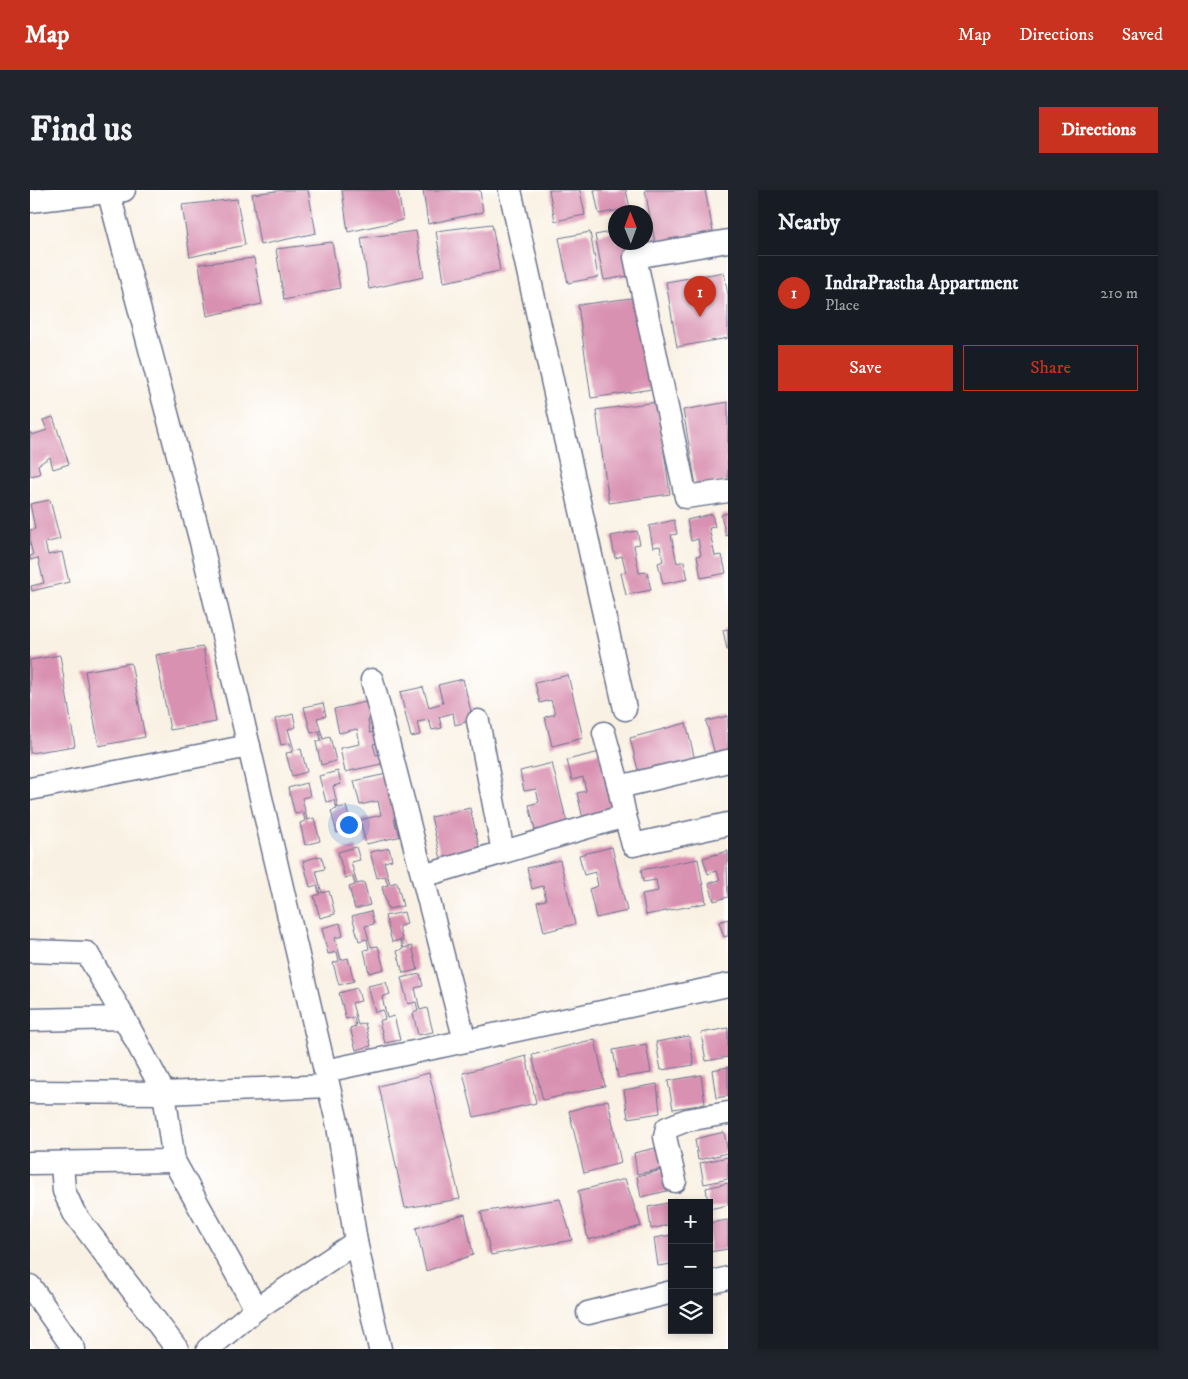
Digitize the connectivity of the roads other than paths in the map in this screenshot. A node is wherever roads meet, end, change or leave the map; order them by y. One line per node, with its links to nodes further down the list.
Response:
1 (510, 190): 7 (street)
2 (114, 191): 3 (street); 10 (street)
3 (30, 202)
4 (728, 241): 5 (street)
5 (728, 491)
6 (372, 680): 17 (street)
7 (625, 708)
8 (478, 721): 16 (street)
9 (604, 733): 12 (street)
10 (249, 746): 13 (street); 23 (street)
11 (728, 761): 12 (street)
12 (619, 787): 14 (street)
13 (30, 789)
14 (625, 816): 15 (street); 16 (street)
15 (728, 824)
16 (503, 852): 17 (street)
17 (423, 876): 22 (street)
18 (30, 951): 20 (street)
19 (728, 985): 22 (street)
20 (124, 1018): 21 (street); 25 (street)
21 (30, 1020)
22 (464, 1041): 23 (street)
23 (327, 1078): 25 (street); 31 (street)
24 (30, 1092): 25 (street)
25 (164, 1093): 27 (street)
26 (728, 1112): 30 (street)
27 (174, 1161): 29 (street); 36 (street)
28 (30, 1163): 29 (street)
29 (62, 1163): 39 (street)
30 (675, 1182)
31 (356, 1242): 36 (street); 41 (street)
32 (728, 1278): 33 (street)
33 (713, 1282)
34 (30, 1286): 38 (street)
35 (668, 1293): 37 (street)
36 (256, 1309): 40 (street)
37 (588, 1313)
38 (74, 1349)
39 (177, 1349)
40 (208, 1349)
41 (380, 1349)

